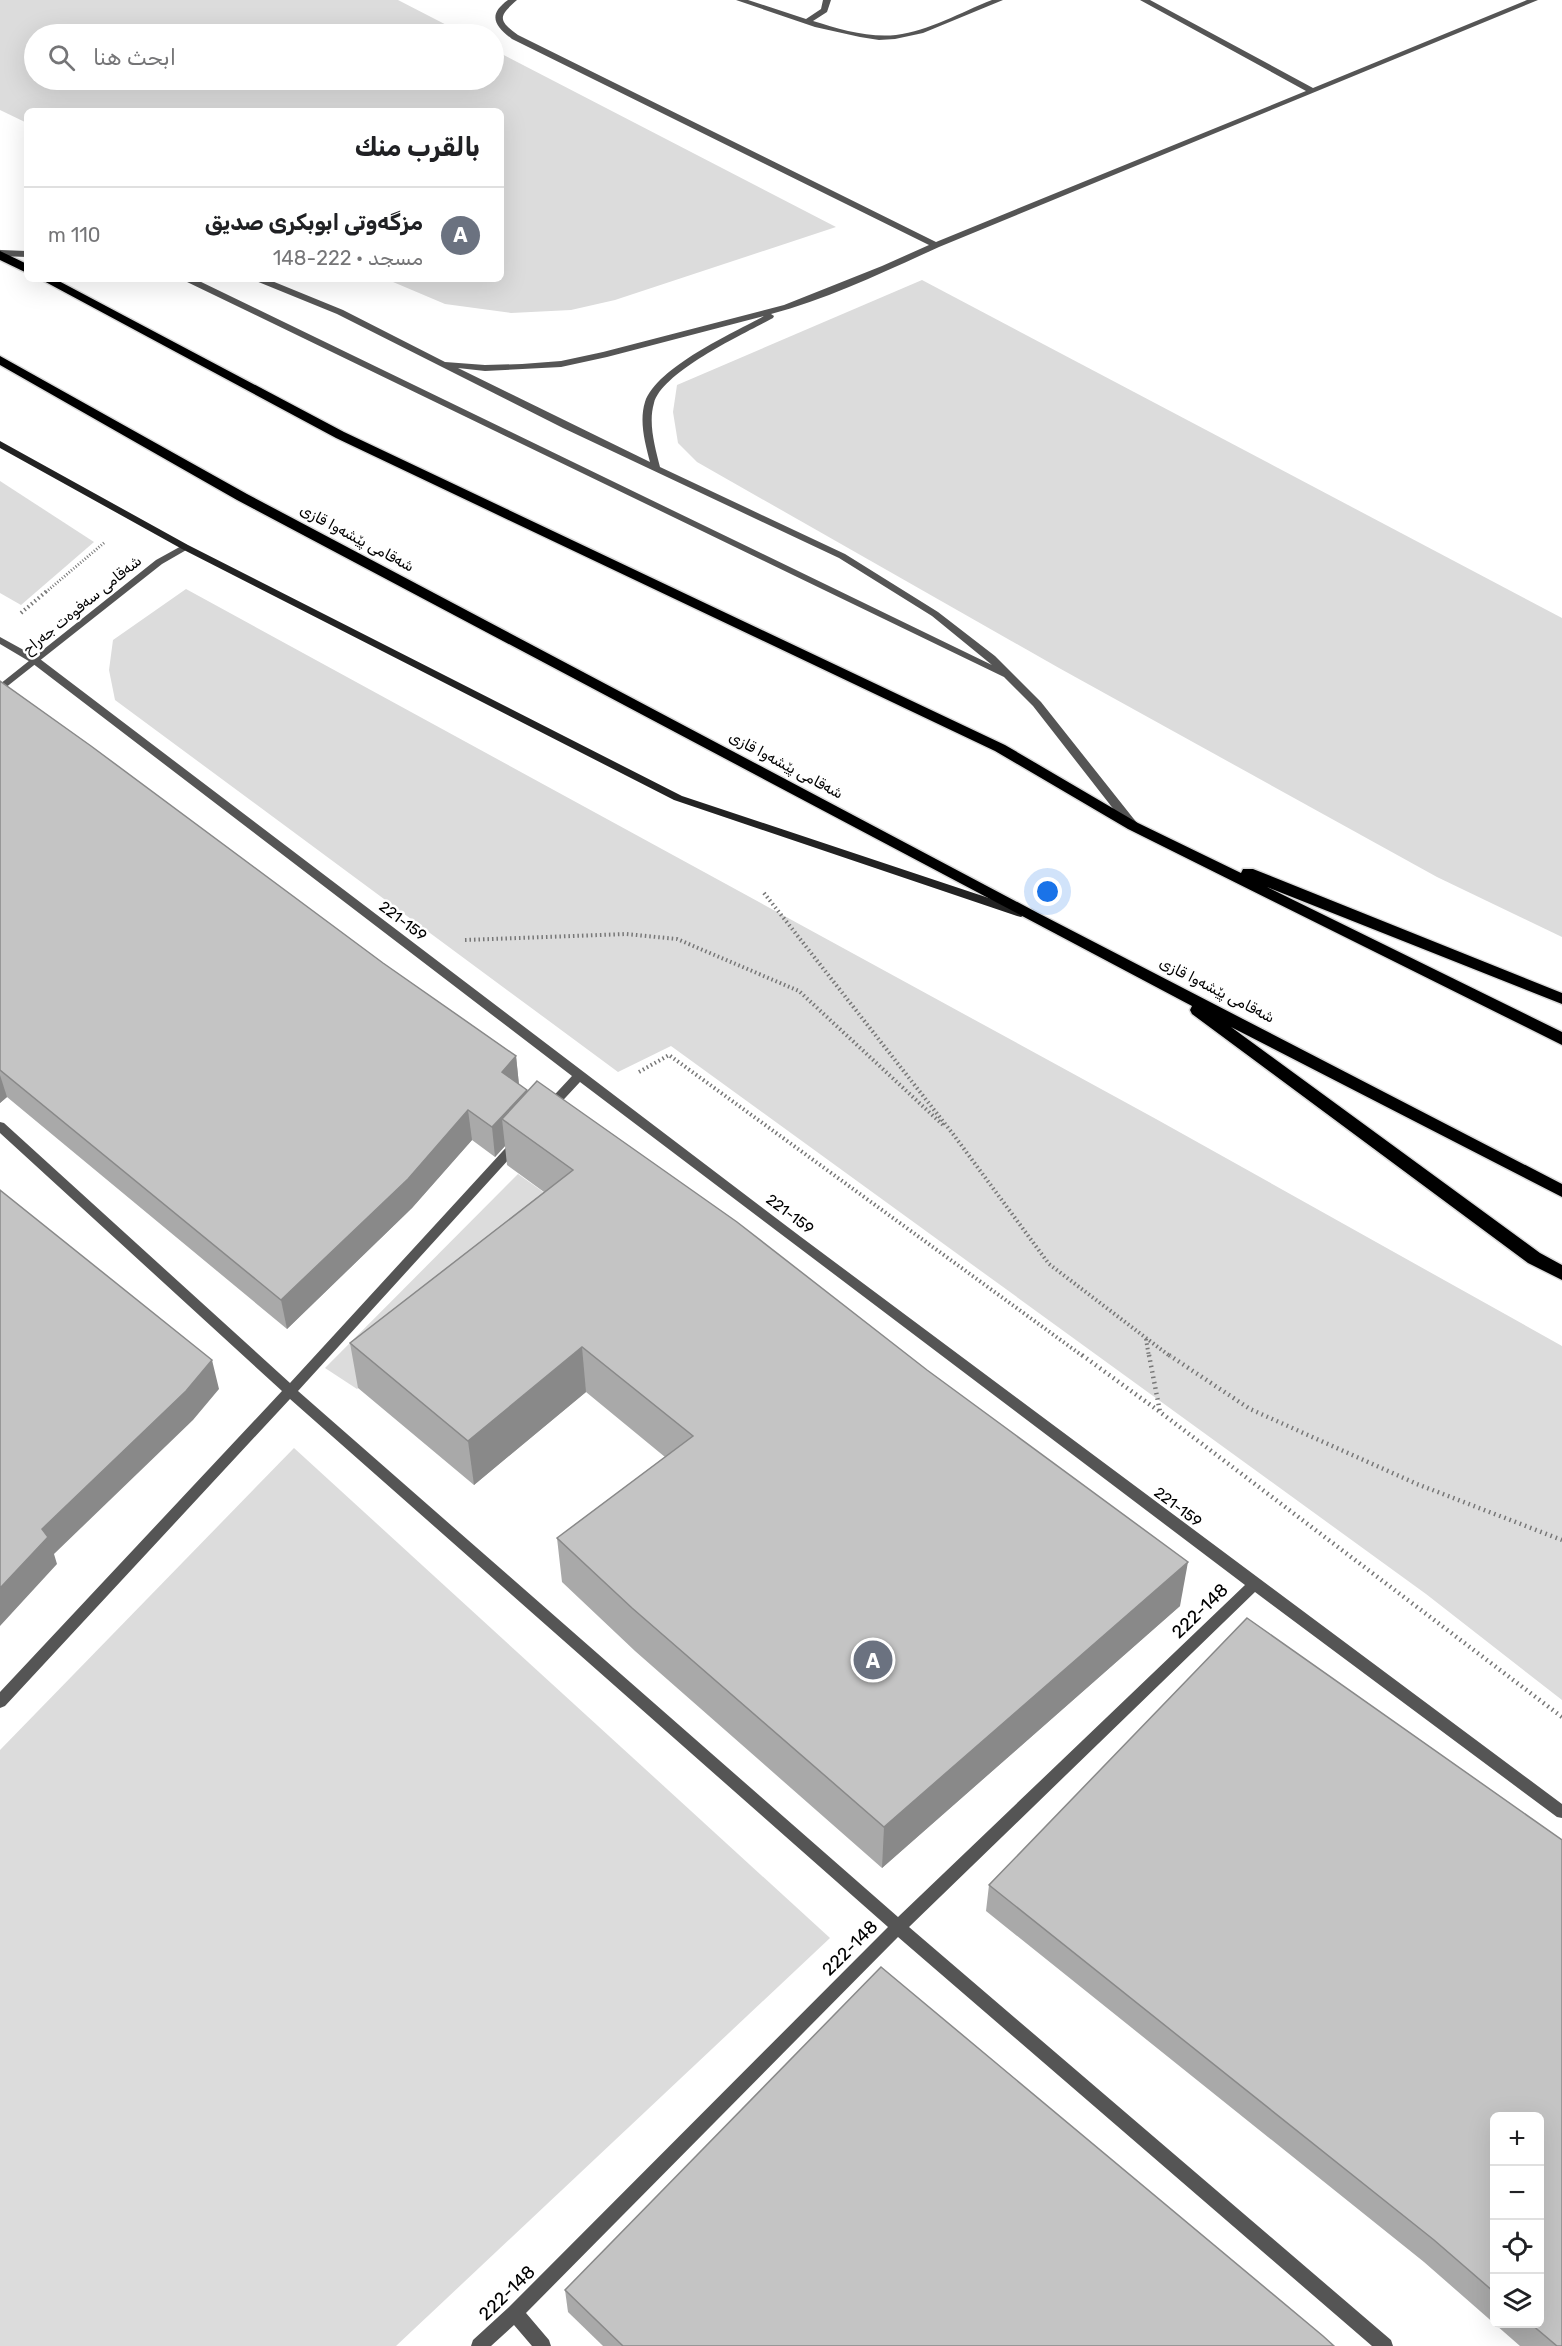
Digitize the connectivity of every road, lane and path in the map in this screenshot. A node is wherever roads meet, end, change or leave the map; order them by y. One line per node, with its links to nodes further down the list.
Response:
1 (513, 0): 8 (street)
2 (740, 0): 7 (street)
3 (827, 0): 7 (street)
4 (1144, 0): 10 (street)
5 (1534, 0): 10 (street)
6 (992, 1): 7 (street)
7 (809, 20)
8 (500, 24)
9 (504, 29): 11 (street)
10 (1313, 91): 11 (street)
11 (936, 245): 18 (street)
12 (0, 254): 13 (street); 14 (highway)
13 (24, 254)
14 (24, 267)
15 (52, 282): 30 (highway)
16 (194, 282): 28 (street)
17 (266, 282): 20 (street)
18 (787, 307): 20 (street); 22 (street)
19 (0, 360): 32 (highway, شەقامی پێشەوا قازی)
20 (442, 364): 22 (street)
21 (0, 444): 24 (main road)
22 (656, 468): 28 (street)
23 (113, 535): 25 (path)
24 (184, 547): 27 (street, شەقامی سەفوەت جەراح); 32 (main road)
25 (18, 615)
26 (0, 640): 27 (street, 221-159)
27 (36, 661): 29 (street, شەقامی سەفوەت جەراح); 37 (street, 221-159)
28 (1012, 679): 30 (street)
29 (0, 689)
30 (1133, 826): 35 (highway); 36 (highway)
31 (764, 893): 41 (path)
32 (1033, 917): 34 (highway, شەقامی پێشەوا قازی)
33 (456, 940): 41 (path)
34 (1156, 979): 43 (highway, شەقامی پێشەوا قازی); 44 (highway)
35 (1562, 999)
36 (1562, 1039)
37 (579, 1076): 39 (street); 49 (street, 221-159)
38 (631, 1077): 47 (path)
39 (538, 1119)
40 (0, 1126): 46 (street)
41 (953, 1134): 45 (path)
42 (522, 1137): 46 (street)
43 (1562, 1191)
44 (1562, 1273)
45 (1146, 1338): 47 (path); 48 (path)
46 (290, 1391): 50 (street); 53 (street)
47 (1160, 1412): 51 (path)
48 (1562, 1540)
49 (1254, 1585): 52 (street, 221-159); 53 (street, 222-148)
50 (0, 1701)
51 (1562, 1717)
52 (1562, 1812)
53 (898, 1927): 54 (street, 222-148); 57 (street)
54 (515, 2313): 55 (street, 222-148); 56 (street)
55 (479, 2346)
56 (543, 2346)
57 (1385, 2346)

